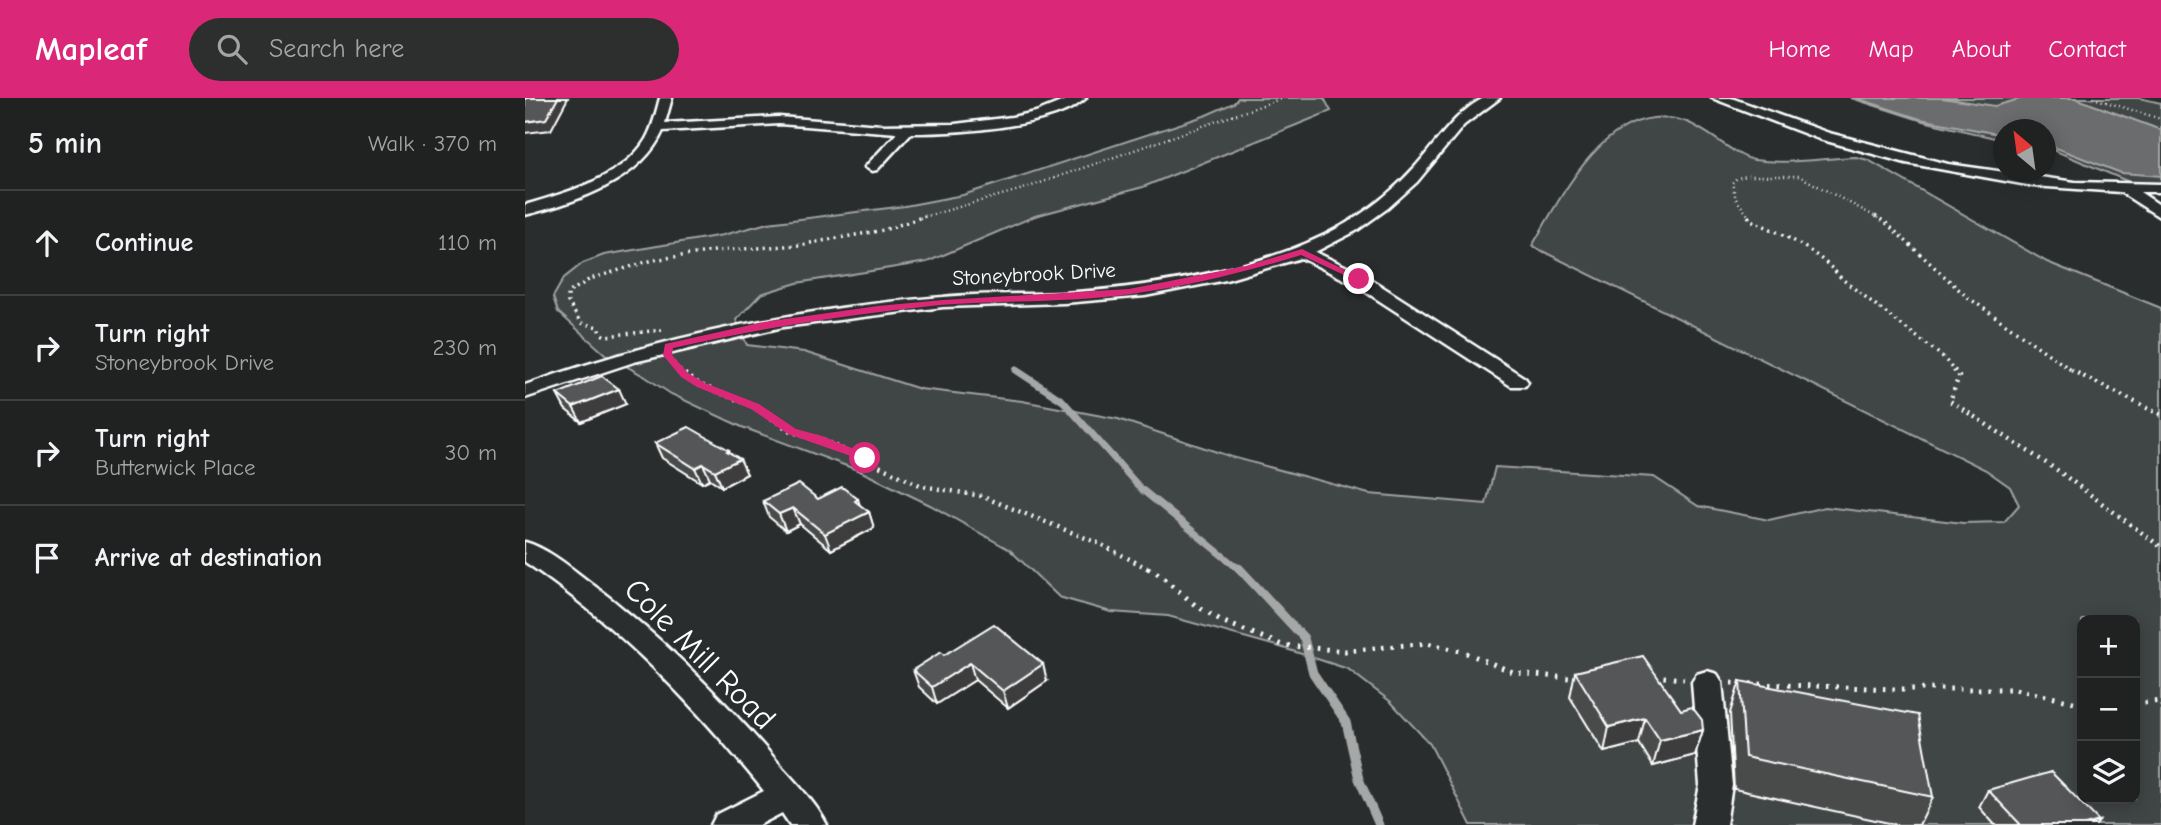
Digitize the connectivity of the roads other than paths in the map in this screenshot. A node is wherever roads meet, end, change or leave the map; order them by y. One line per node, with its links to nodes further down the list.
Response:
1 (666, 98): 5 (street)
2 (1080, 98): 6 (street)
3 (1494, 98): 12 (street, Stoneybrook Drive)
4 (1718, 98): 8 (street)
5 (657, 128): 6 (street); 10 (street)
6 (908, 129): 7 (street)
7 (872, 167)
8 (2123, 188): 9 (street); 11 (street)
9 (2161, 188)
10 (525, 211)
11 (2161, 214)
12 (1302, 252): 13 (street); 14 (street, Stoneybrook Drive)
13 (1518, 382)
14 (525, 392)
15 (525, 550): 17 (street, Cole Mill Road)
16 (1707, 682): 20 (street)
17 (787, 795): 18 (street); 19 (street, Cole Mill Road)
18 (728, 825)
19 (810, 825)
20 (1709, 825)

